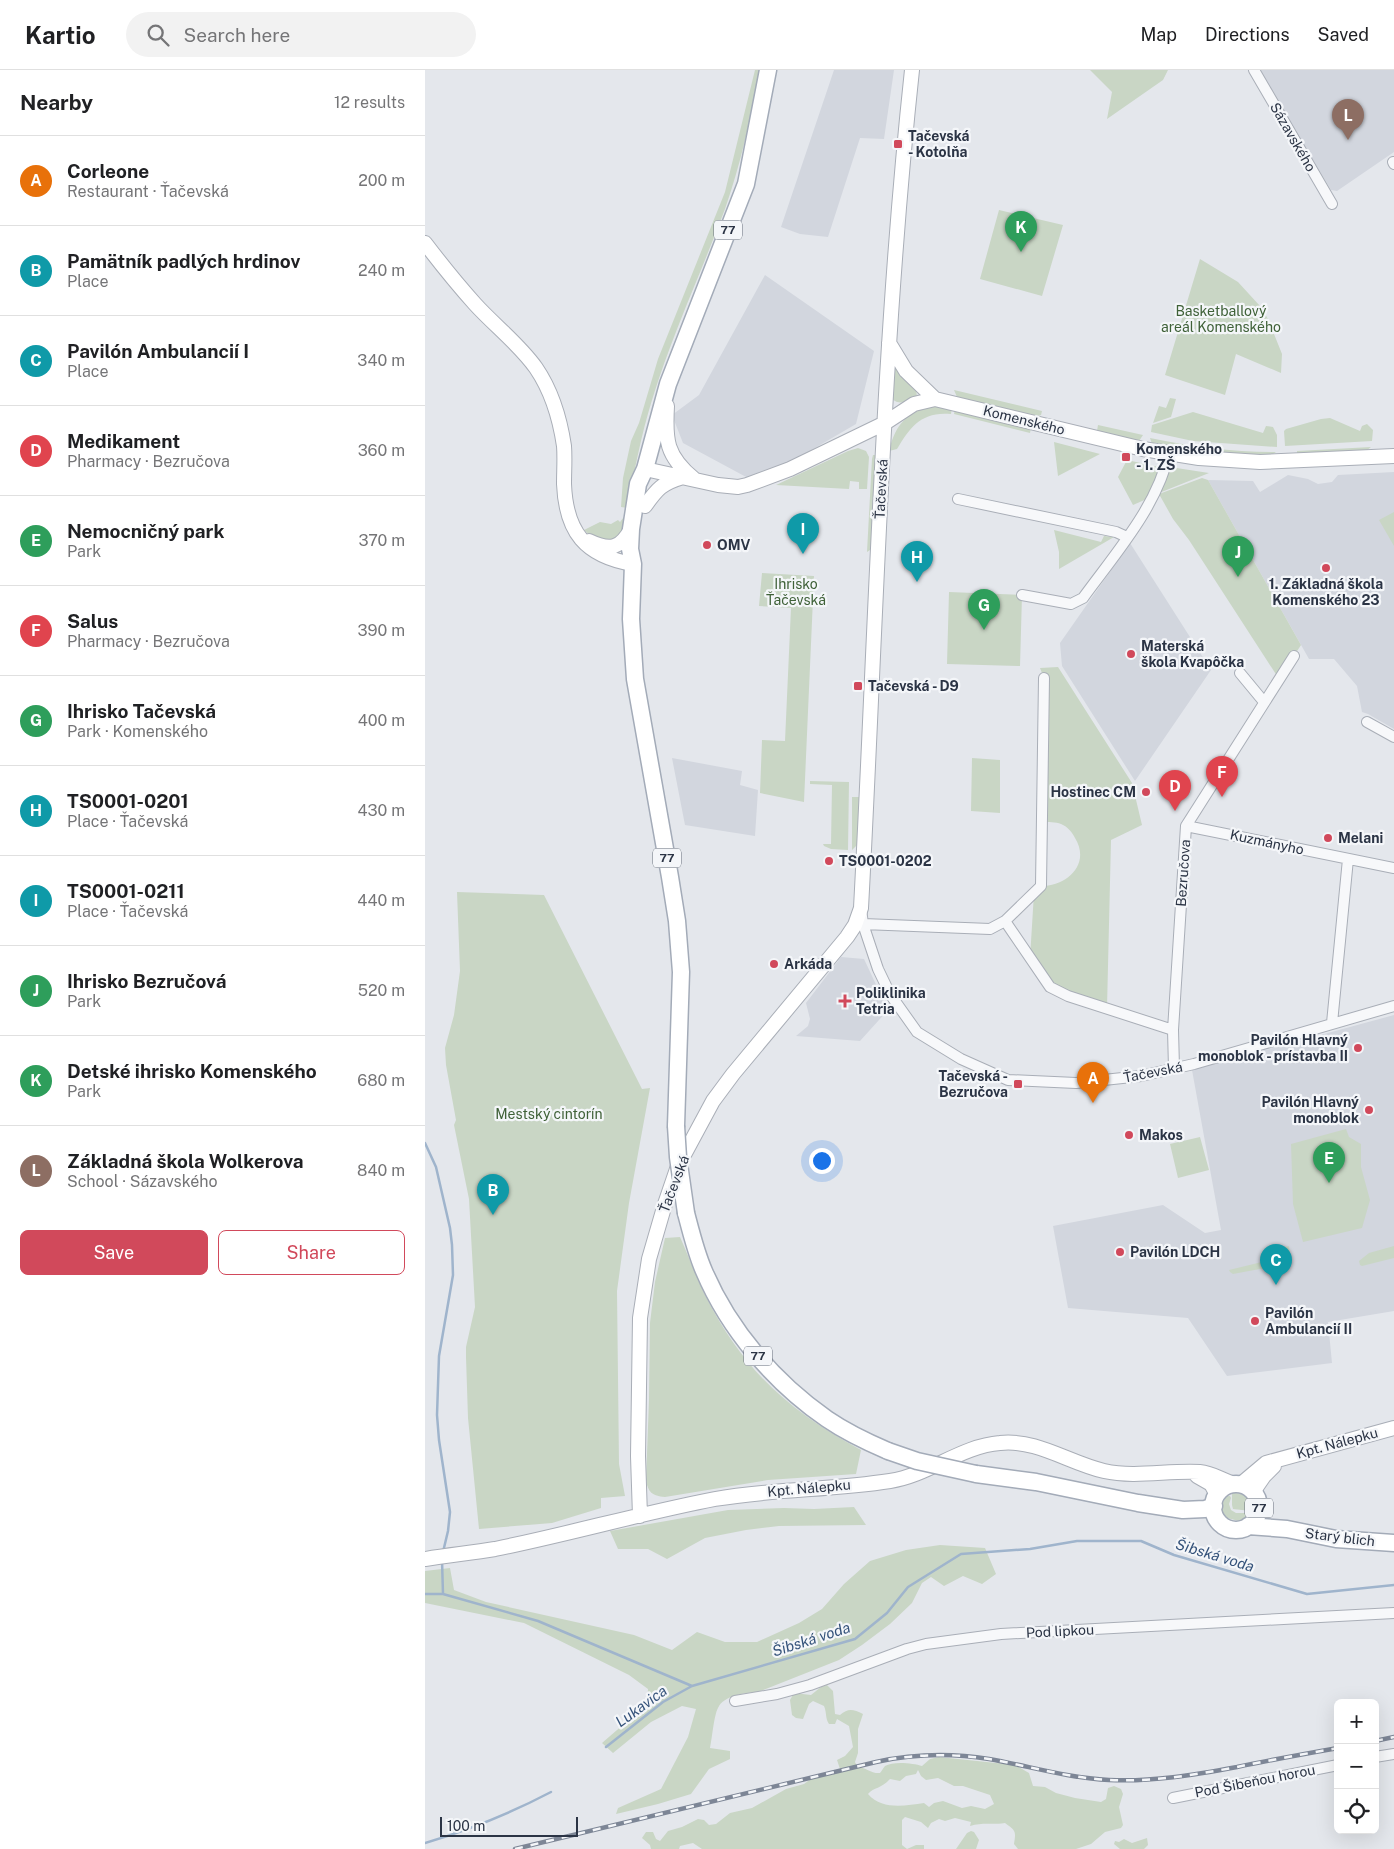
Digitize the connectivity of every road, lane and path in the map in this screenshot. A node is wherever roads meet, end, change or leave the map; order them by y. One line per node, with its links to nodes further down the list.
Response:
1 (768, 70): 7 (main road, 77)
2 (912, 70): 6 (street, Ťačevská)
3 (1253, 70): 4 (street, Sázavského)
4 (1332, 204)
5 (425, 242): 17 (street)
6 (889, 344): 8 (street); 9 (street, Ťačevská)
7 (668, 384): 12 (main road, 77); 13 (street)
8 (935, 399): 9 (street); 10 (street, Komenského)
9 (885, 423): 13 (street); 30 (street, Ťačevská)
10 (1169, 453): 11 (street, Komenského); 18 (street)
11 (1394, 456)
12 (645, 469): 13 (street); 15 (main road, 77); 16 (main road, 77)
13 (689, 478): 15 (street)
14 (958, 499): 18 (street)
15 (645, 506): 19 (main road, 77)
16 (631, 529): 17 (street); 19 (main road, 77)
17 (578, 536): 19 (street)
18 (1127, 537): 20 (street)
19 (633, 564): 40 (main road, 77, bridge)
20 (1021, 595)
21 (1294, 656): 24 (street, Bezručova)
22 (1240, 673): 24 (street)
23 (1044, 678): 31 (street)
24 (1264, 702): 27 (street, Bezručova)
25 (1367, 722): 26 (street)
26 (1394, 737)
27 (1186, 826): 28 (street, Kuzmányho); 35 (street, Bezručova)
28 (1349, 859): 29 (street, Kuzmányho); 34 (street)
29 (1394, 868)
30 (861, 908): 32 (street, Ťačevská); 42 (street, Ťačevská)
31 (1005, 921): 32 (street); 35 (street)
32 (863, 924): 36 (street, Ťačevská)
33 (1394, 1006): 34 (street, Ťačevská)
34 (1332, 1023): 36 (street, Ťačevská)
35 (1173, 1030): 36 (street, Bezručova)
36 (1174, 1068)
37 (1394, 1428): 39 (street, Kpt. Nálepku)
38 (1187, 1473): 39 (street, Kpt. Nálepku); 40 (street, Kpt. Nálepku); 42 (street, Kpt. Nálepku)
39 (1243, 1487): 40 (main road, 77); 41 (main road, 77)
40 (1216, 1507): 43 (main road, 77)
41 (1259, 1508): 43 (main road, 77); 44 (main road, Starý blich / 77)
42 (640, 1516): 46 (street, Kpt. Nálepku)
43 (1248, 1526): 44 (main road, Starý blich / 77)
44 (1287, 1529): 45 (main road, Starý blich / 77)
45 (1394, 1543)
46 (426, 1558)
47 (1394, 1613): 48 (street, Pod lipkou)
48 (735, 1701)
49 (1394, 1754): 50 (street)
50 (1379, 1756)
51 (1334, 1766): 52 (street, Pod Šibeňou horou)
52 (1173, 1798)

